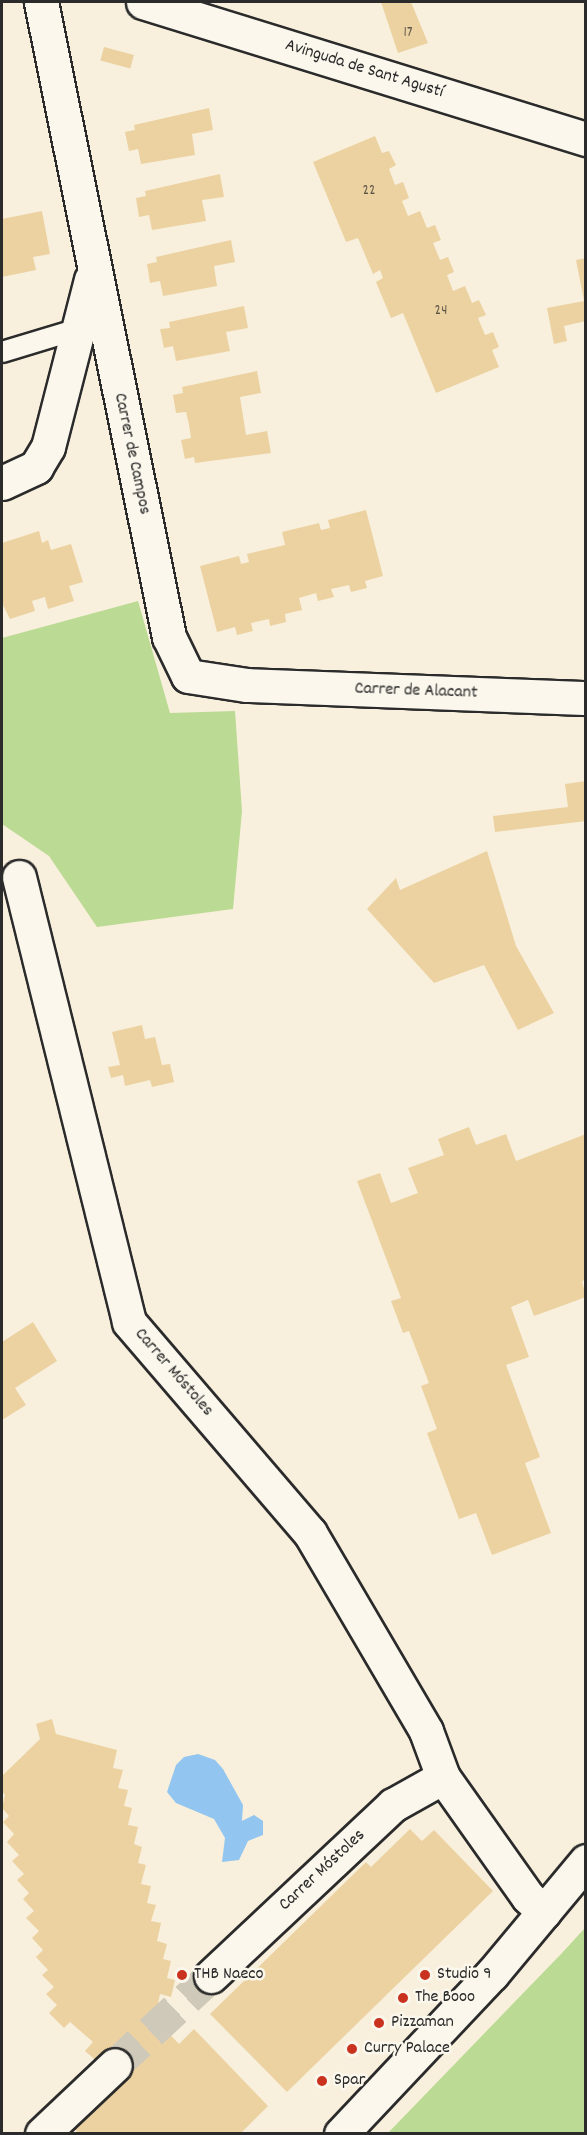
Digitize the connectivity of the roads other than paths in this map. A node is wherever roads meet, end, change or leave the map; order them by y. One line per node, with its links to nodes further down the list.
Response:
1 (41, 2): 4 (street, Carrer de Campos)
2 (143, 2): 3 (street, Avinguda de Sant Agustí)
3 (585, 139)
4 (93, 271): 5 (street, Carrer de Campos); 8 (street, Carrer de Campos)
5 (78, 329): 6 (lane); 7 (street, Carrer de Campos)
6 (2, 352)
7 (2, 483)
8 (247, 685): 9 (street, Carrer de Alacant)
9 (585, 698)
10 (20, 877): 11 (street, Carrer Móstoles)
11 (443, 1777): 13 (street, Carrer Móstoles); 14 (street, Carrer Móstoles)
12 (585, 1861): 13 (street)
13 (544, 1912): 17 (street)
14 (211, 1976)
15 (115, 2065): 16 (street)
16 (42, 2133)
17 (341, 2133)

